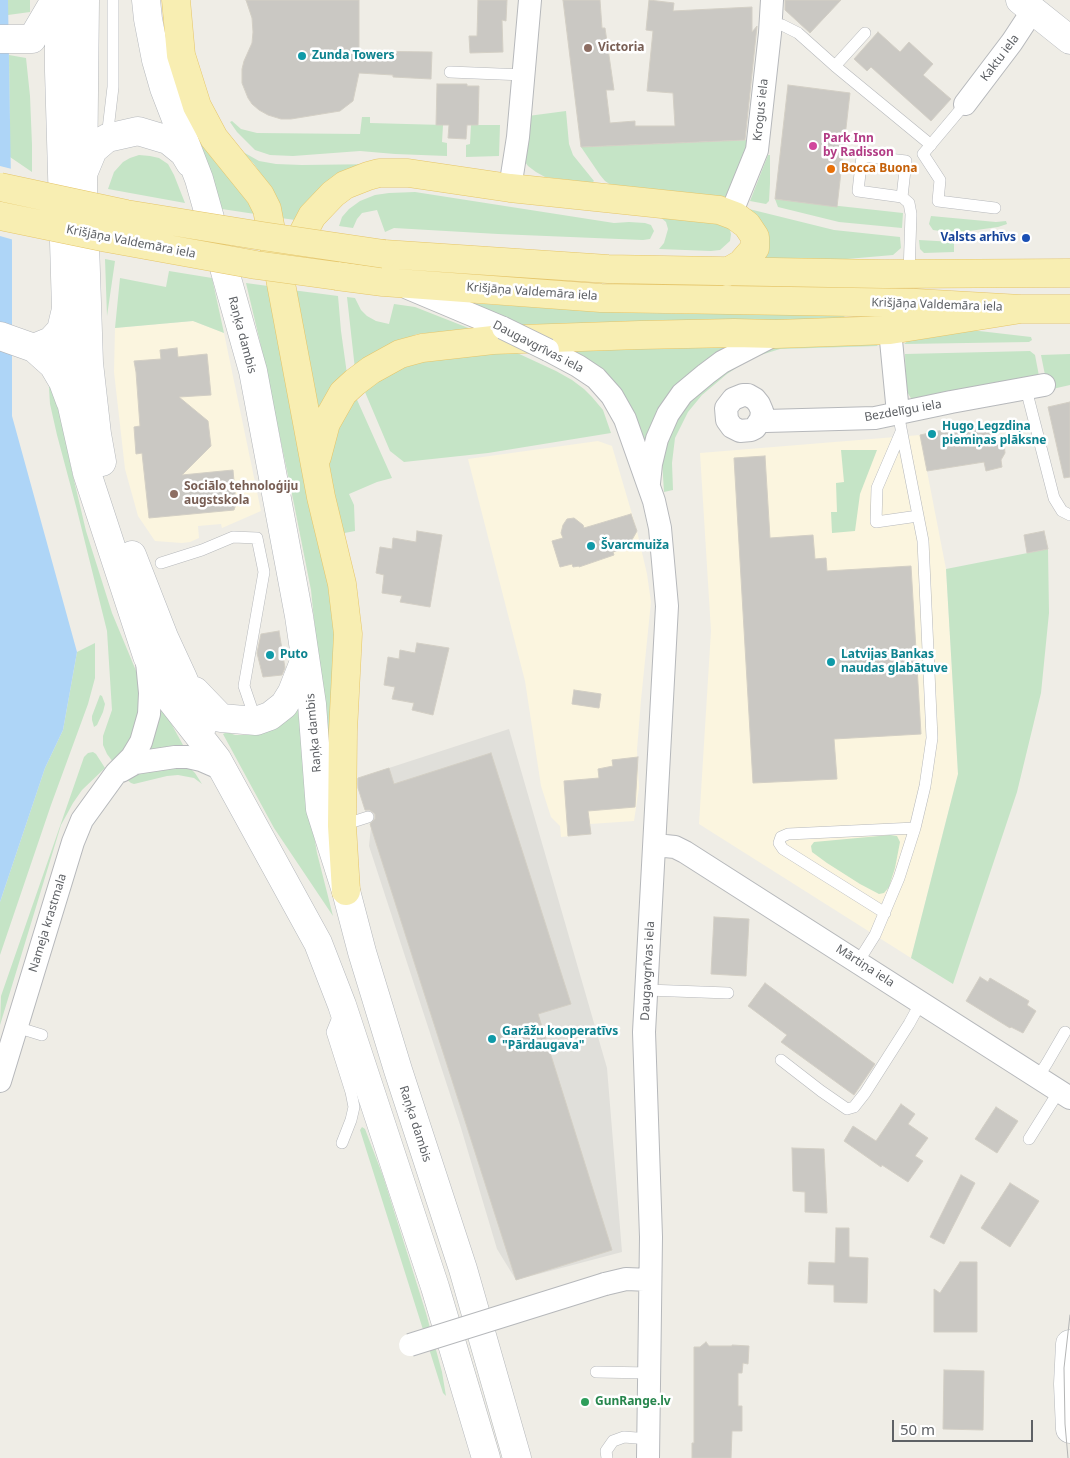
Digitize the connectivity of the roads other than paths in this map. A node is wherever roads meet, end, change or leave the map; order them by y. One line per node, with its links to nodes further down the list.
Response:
1 (55, 0): 12 (main road)
2 (59, 0): 15 (main road)
3 (85, 0): 21 (main road)
4 (113, 0): 19 (lane)
5 (146, 0): 22 (main road, Raņķa dambis)
6 (176, 0): 33 (main road)
7 (530, 0): 17 (street)
8 (772, 0): 10 (street, Krogus iela)
9 (1027, 5): 13 (main road); 18 (street, Kaktu iela)
10 (770, 23): 14 (lane); 27 (street, Krogus iela)
11 (865, 33): 14 (lane)
12 (19, 39): 15 (main road)
13 (1070, 40)
14 (835, 66): 20 (lane)
15 (59, 71): 34 (main road)
16 (450, 72): 17 (lane)
17 (524, 75): 24 (street)
18 (965, 104): 20 (lane)
19 (107, 138): 21 (main road); 22 (main road)
20 (931, 144): 26 (lane)
21 (83, 174): 52 (main road)
22 (199, 179): 51 (main road, Raņķa dambis)
23 (0, 187): 29 (main road, bridge)
24 (510, 188): 27 (main road); 33 (main road)
25 (902, 196): 25 (lane); 31 (lane)
26 (995, 208)
27 (728, 213): 29 (main road)
28 (0, 216): 32 (main road, Krišjāņa Valdemāra iela, bridge)
29 (727, 272): 31 (main road)
30 (1070, 273): 31 (main road)
31 (910, 274)
32 (388, 282): 35 (main road, Krišjāņa Valdemāra iela); 46 (street, Daugavgrīvas iela, bridge)
33 (282, 286): 45 (main road)
34 (66, 309): 40 (main road); 42 (main road)
35 (1021, 309): 36 (main road, Krišjāņa Valdemāra iela); 37 (main road)
36 (1070, 309)
37 (890, 330): 38 (main road); 44 (street)
38 (776, 334): 45 (main road); 46 (street, Daugavgrīvas iela)
39 (0, 336): 40 (main road)
40 (34, 348): 42 (main road)
41 (1035, 387): 44 (street, Bezdelīgu iela); 47 (lane)
42 (71, 402): 50 (main road)
43 (761, 419): 44 (street, Bezdelīgu iela)
44 (900, 422): 48 (lane); 48 (lane)
45 (315, 465): 57 (main road)
46 (649, 487): 59 (street, Daugavgrīvas iela)
47 (1070, 515)
48 (918, 516): 58 (lane)
49 (161, 563): 53 (lane)
50 (146, 656): 54 (main road); 55 (street, Nameja krastmala)
51 (305, 658): 53 (main road); 60 (main road, Raņķa dambis)
52 (182, 676): 53 (main road); 54 (main road)
53 (256, 721)
54 (220, 765): 55 (street, Nameja krastmala); 66 (main road)
55 (116, 774): 67 (street, Nameja krastmala)
56 (368, 817): 57 (lane)
57 (342, 826): 60 (main road)
58 (915, 828): 61 (lane); 61 (lane)
59 (655, 845): 62 (street, Mārtiņa iela); 63 (street, Daugavgrīvas iela)
60 (346, 891): 84 (main road, Raņķa dambis)
61 (885, 913): 62 (lane)
62 (858, 962): 65 (street, Mārtiņa iela)
63 (646, 990): 64 (lane); 76 (street, Daugavgrīvas iela)
64 (728, 992)
65 (921, 1002): 70 (lane); 71 (street, Mārtiņa iela)
66 (342, 1005): 75 (lane); 83 (main road)
67 (16, 1027): 69 (lane); 72 (street, Nameja krastmala)
68 (1065, 1032): 71 (lane)
69 (42, 1035)
70 (781, 1060)
71 (1038, 1077): 73 (street, Mārtiņa iela)
72 (0, 1081)
73 (1064, 1094): 74 (lane)
74 (1028, 1139)
75 (342, 1142)
76 (650, 1280): 77 (street, bridge); 80 (street, Daugavgrīvas iela)
77 (410, 1345)
78 (1070, 1350): 81 (main road)
79 (596, 1372): 80 (lane)
80 (650, 1372): 82 (street, Daugavgrīvas iela)
81 (1070, 1429)
82 (648, 1449): 85 (lane)
83 (486, 1458)
84 (517, 1458)
85 (607, 1458)

